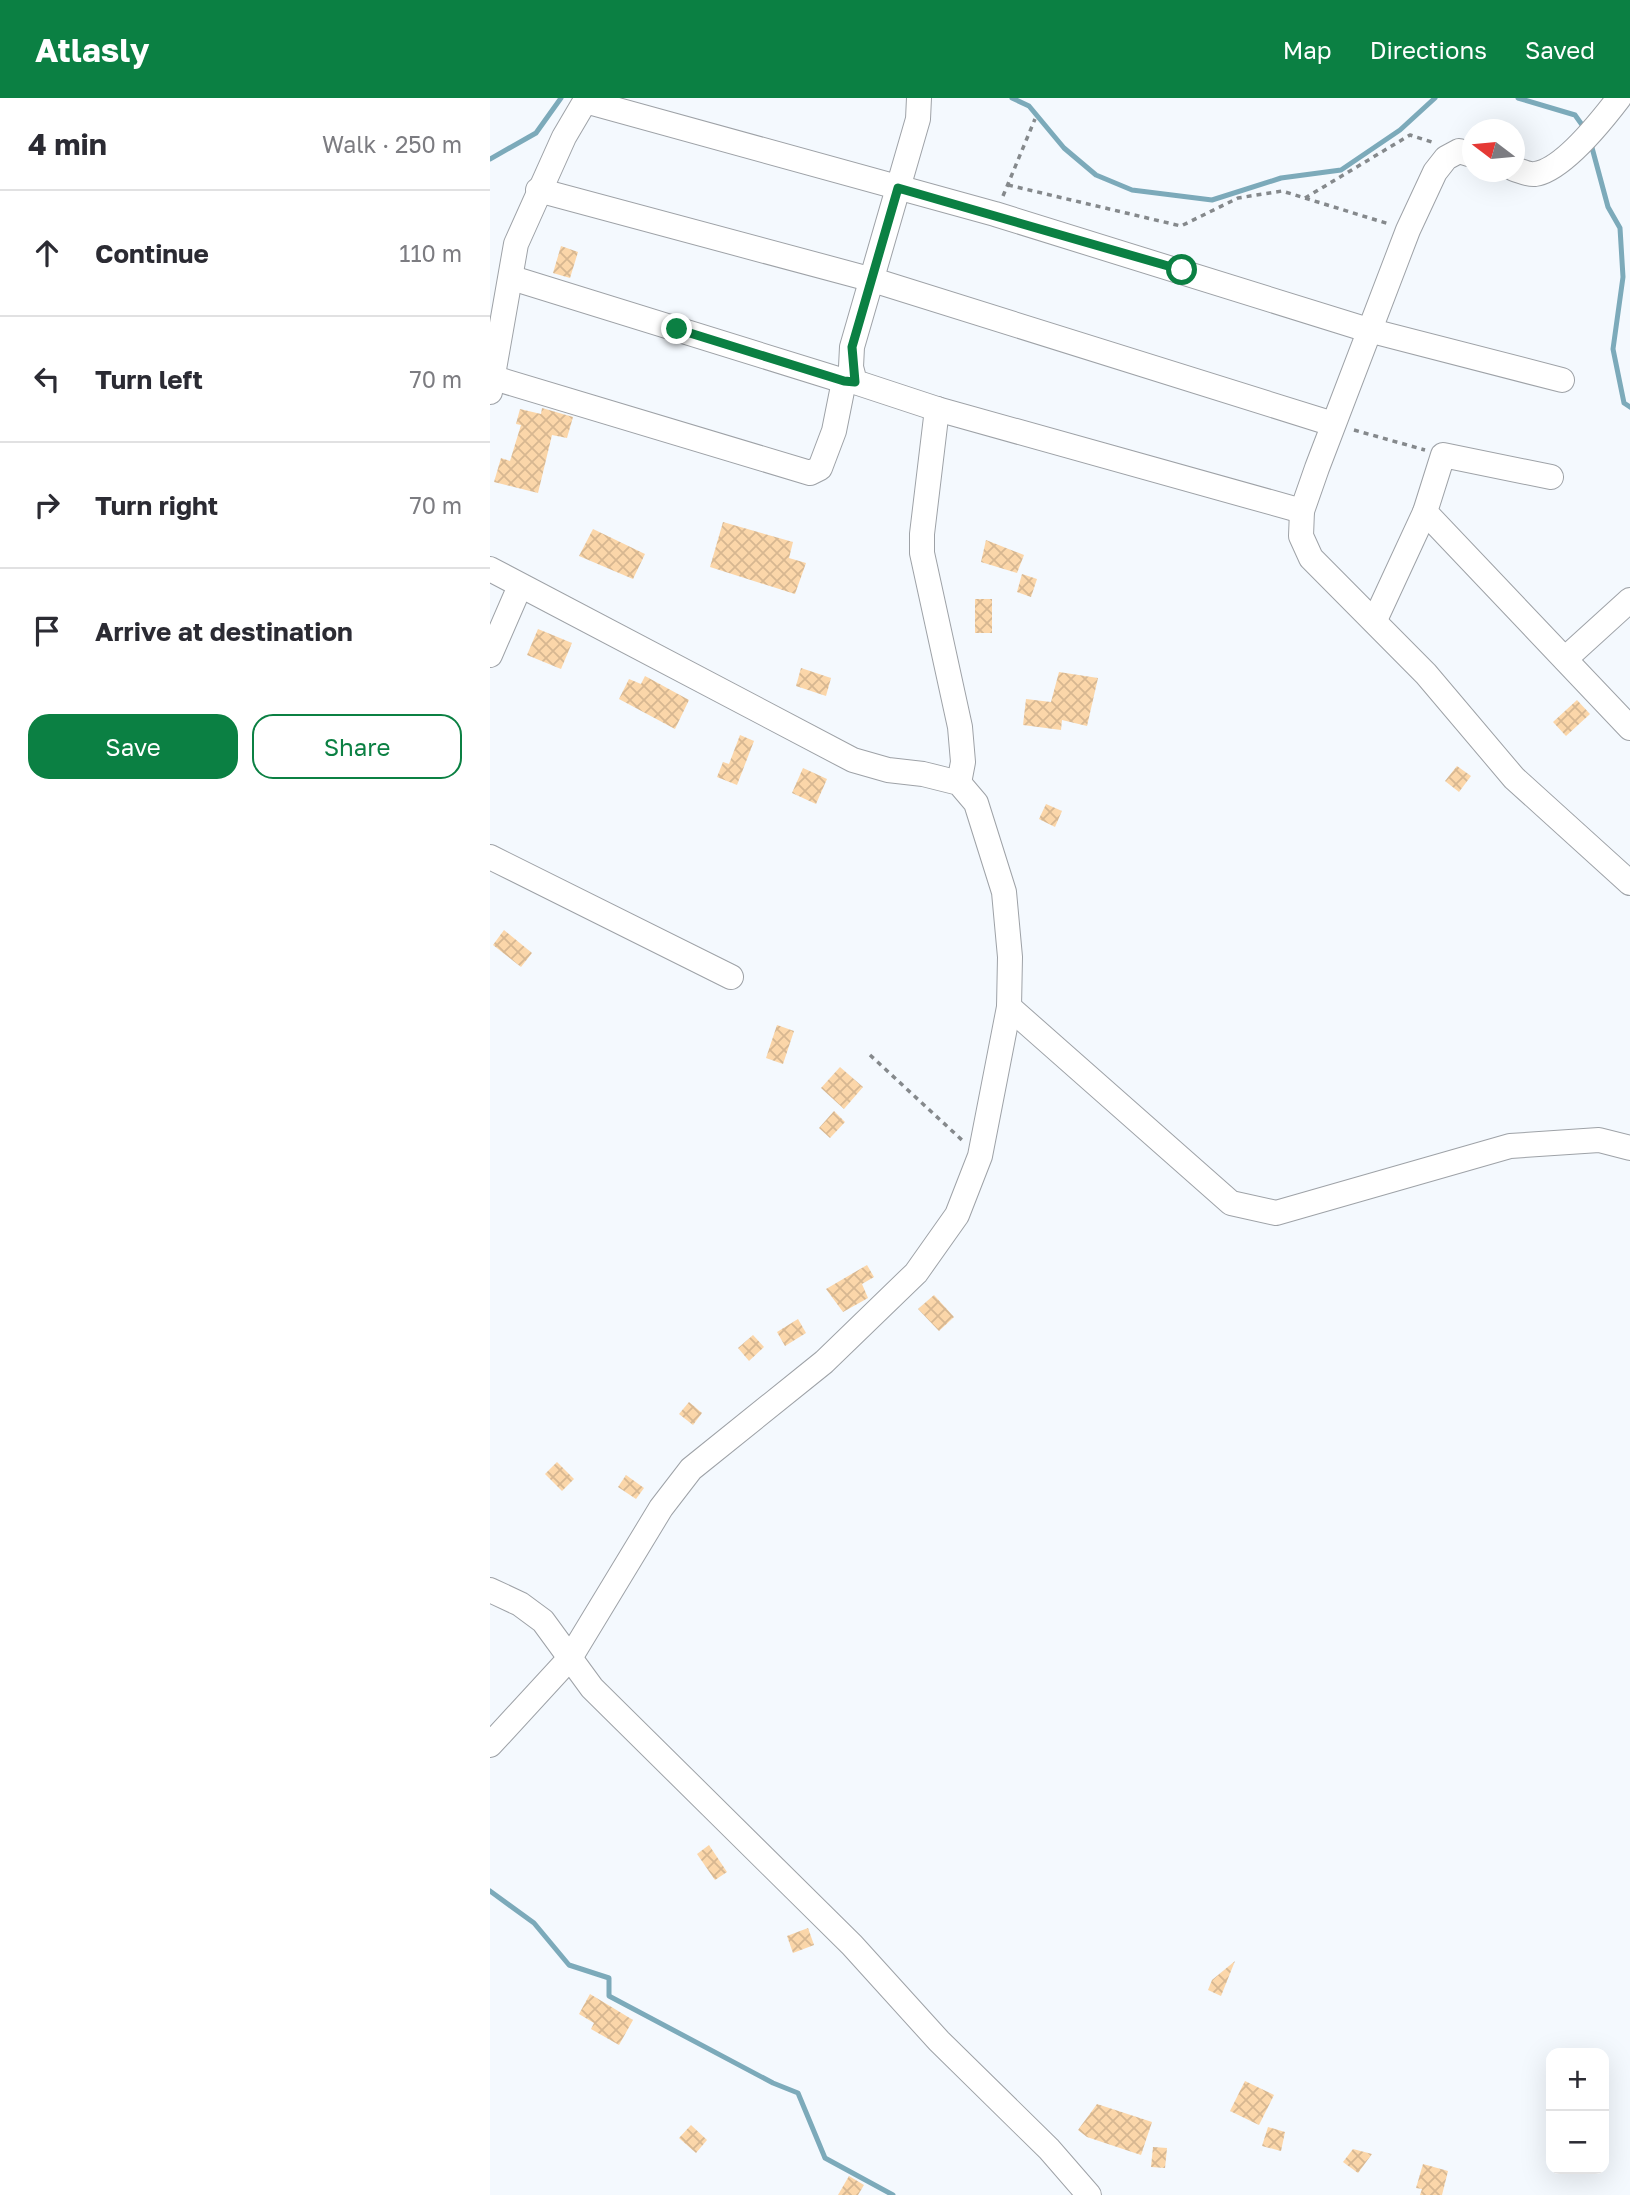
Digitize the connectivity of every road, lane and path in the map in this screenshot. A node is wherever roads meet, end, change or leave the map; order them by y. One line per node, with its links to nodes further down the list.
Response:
1 (919, 98): 9 (street)
2 (586, 99): 9 (street); 10 (street)
3 (1622, 103): 7 (street)
4 (1034, 119): 8 (path)
5 (1462, 152): 11 (path)
6 (1462, 154): 13 (street)
7 (1525, 172)
8 (1007, 185): 11 (path); 12 (path)
9 (898, 188): 12 (street); 15 (street)
10 (538, 190): 14 (street); 15 (street)
11 (1305, 198): 13 (path)
12 (995, 214): 16 (street)
13 (1408, 230): 16 (street)
14 (512, 278): 18 (street); 19 (street)
15 (873, 280): 18 (street); 21 (street)
16 (1368, 330): 17 (street); 21 (street)
17 (1562, 380)
18 (849, 382): 19 (street); 20 (street)
19 (492, 385)
20 (937, 409): 24 (street); 33 (street)
21 (1333, 424): 22 (path); 24 (street)
22 (1443, 455): 23 (street); 25 (street)
23 (1551, 477)
24 (1303, 511): 29 (street)
25 (1425, 512): 29 (street); 31 (street)
26 (490, 569): 27 (street)
27 (520, 586): 30 (street); 33 (street)
28 (1630, 600): 31 (street)
29 (1375, 620): 35 (street)
30 (490, 655)
31 (1565, 659): 32 (street)
32 (1630, 728)
33 (959, 783): 37 (street)
34 (490, 858): 36 (street)
35 (1630, 883)
36 (731, 977)
37 (1009, 1007): 39 (street); 40 (street)
38 (870, 1055): 40 (path)
39 (1630, 1148)
40 (980, 1156): 42 (street)
41 (490, 1590): 42 (street)
42 (570, 1658): 43 (street); 44 (street)
43 (490, 1745)
44 (1088, 2195)

